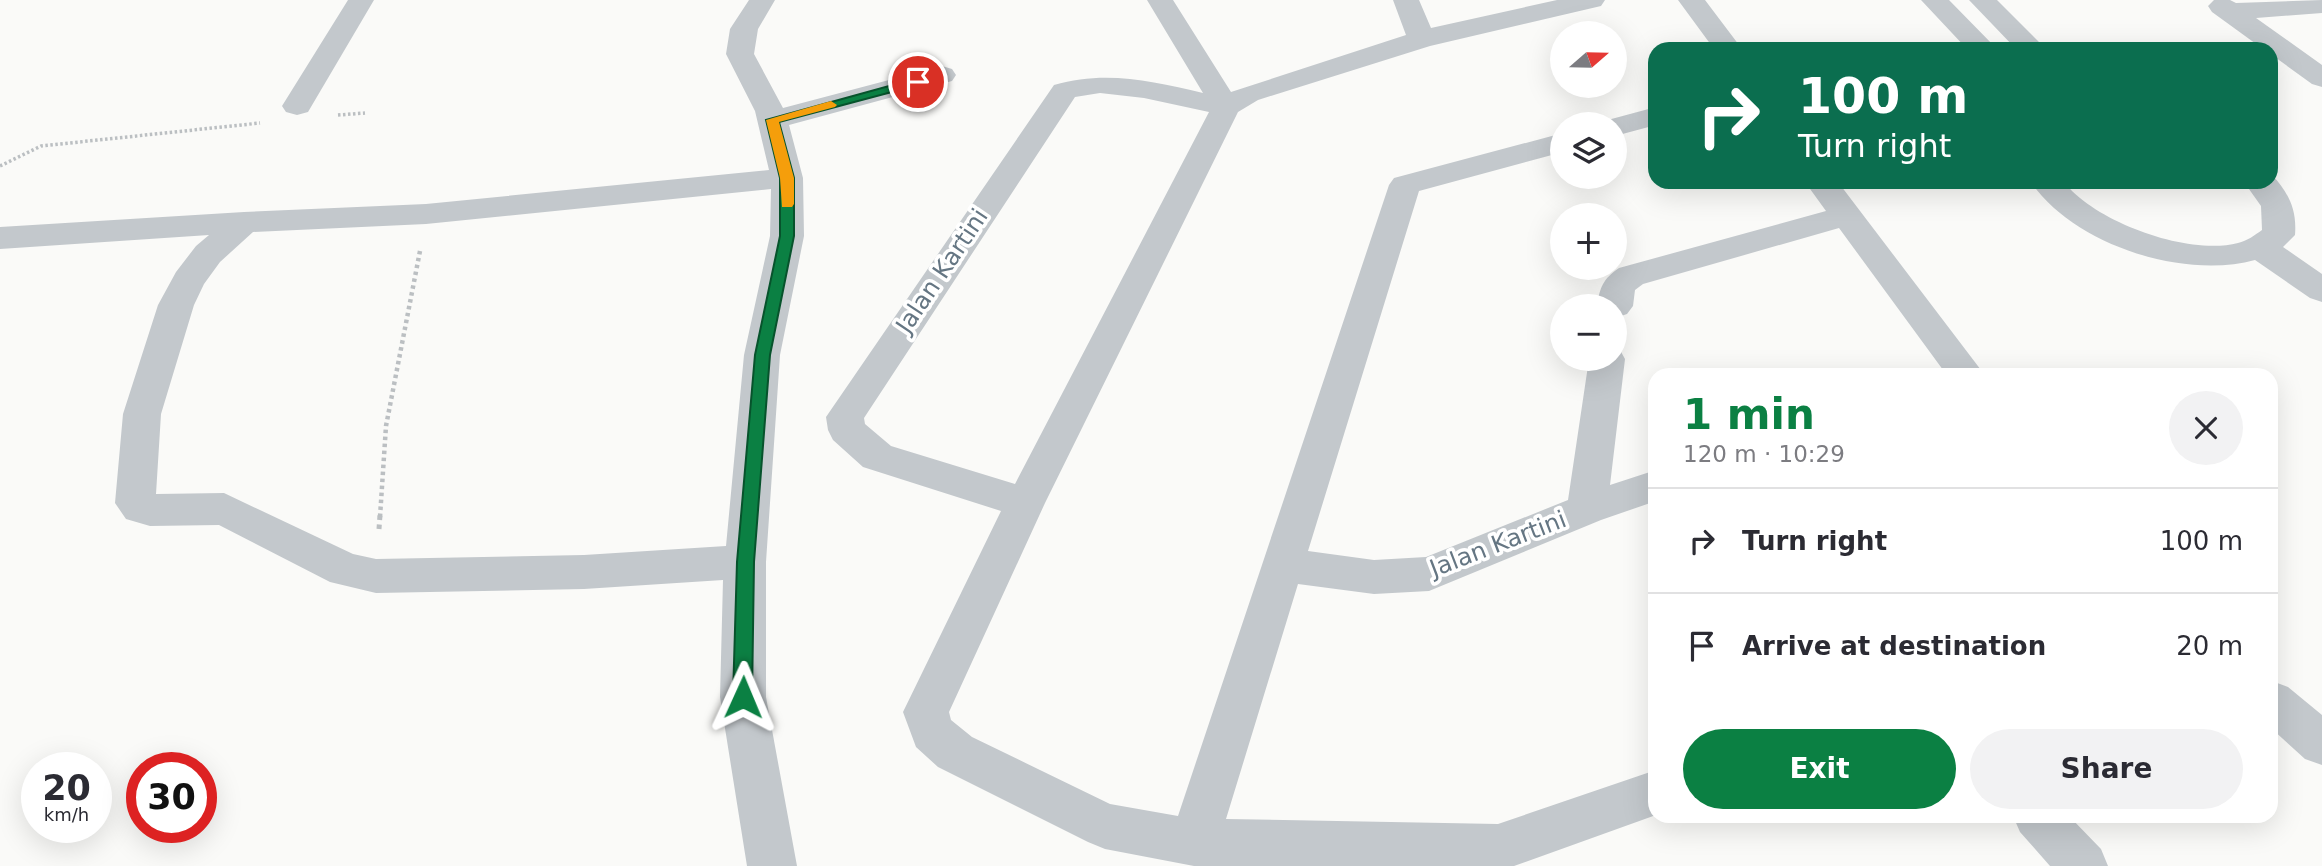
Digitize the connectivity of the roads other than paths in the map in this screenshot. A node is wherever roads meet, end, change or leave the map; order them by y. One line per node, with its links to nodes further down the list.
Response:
1 (361, 0): 19 (street)
2 (762, 0): 22 (street)
3 (1160, 0): 20 (street)
4 (1406, 0): 11 (street)
5 (1591, 0): 11 (street)
6 (1691, 0): 12 (street)
7 (1934, 0): 13 (street)
8 (1982, 0): 14 (street)
9 (2322, 5): 10 (street)
10 (2222, 6): 15 (street)
11 (1422, 39): 20 (street)
12 (1723, 42)
13 (1976, 42)
14 (2025, 42)
15 (2272, 42)
16 (2278, 46): 18 (street)
17 (942, 75): 22 (street)
18 (2322, 78)
19 (297, 106)
20 (1226, 107): 38 (street); 38 (street, Jalan Kartini)
21 (1648, 118): 23 (street)
22 (772, 120): 25 (street)
23 (1627, 124)
24 (1550, 146): 41 (street)
25 (787, 178): 30 (street); 40 (street)
26 (1826, 189): 29 (street)
27 (2054, 189): 32 (street)
28 (2268, 189): 32 (street)
29 (1844, 216): 34 (street); 35 (street)
30 (244, 222): 31 (street); 40 (street)
31 (0, 239)
32 (2260, 248): 33 (street)
33 (2322, 290)
34 (1617, 294)
35 (1961, 368)
36 (1605, 371): 39 (street, Jalan Kartini)
37 (1648, 488): 39 (street, Jalan Kartini)
38 (1025, 503): 46 (street)
39 (1587, 509): 41 (street, Jalan Kartini)
40 (745, 562): 47 (street)
41 (1283, 565): 46 (street)
42 (2278, 706): 43 (street)
43 (2322, 744)
44 (1648, 795): 46 (street)
45 (2043, 823): 48 (street)
46 (1194, 842)
47 (772, 866)
48 (2083, 866)

